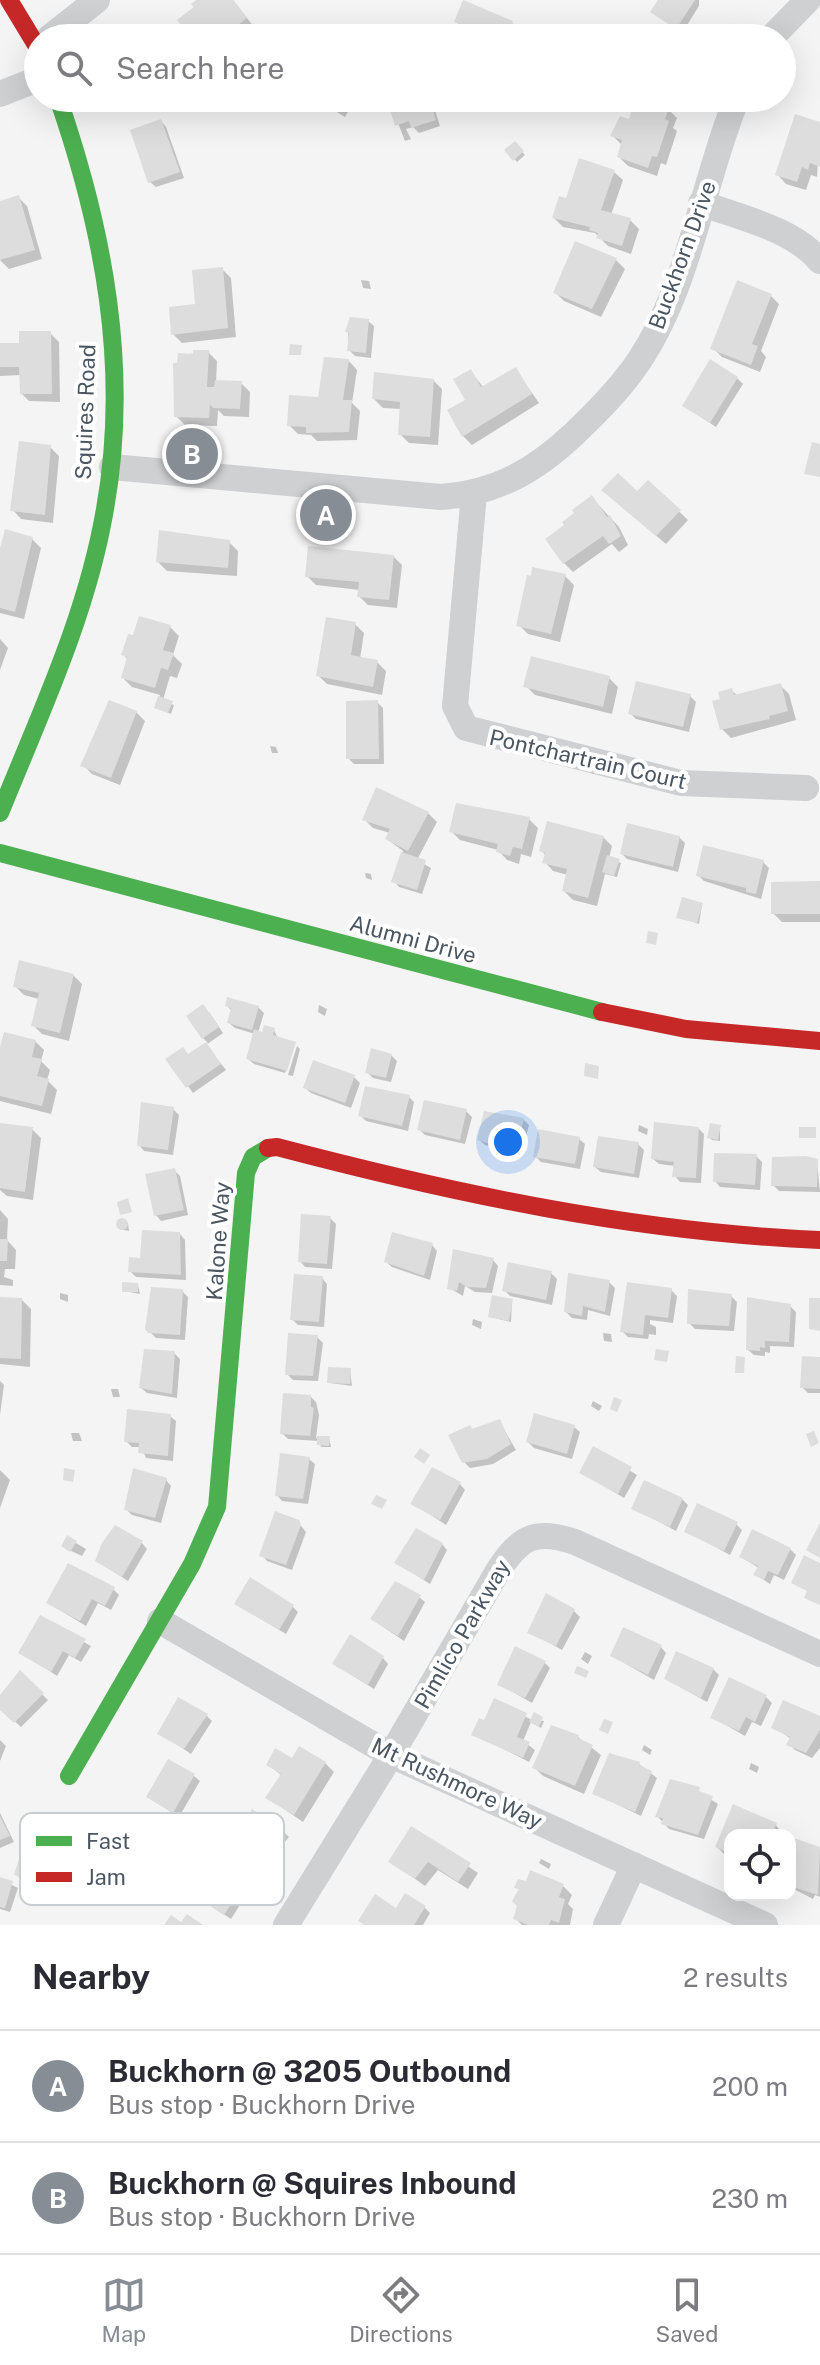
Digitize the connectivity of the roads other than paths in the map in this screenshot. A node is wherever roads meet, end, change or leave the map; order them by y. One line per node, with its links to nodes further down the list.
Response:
1 (9, 0): 4 (street)
2 (97, 0): 5 (street)
3 (808, 0): 6 (street)
4 (24, 24)
5 (67, 24)
6 (785, 24)
7 (24, 85): 8 (street)
8 (0, 94)
9 (63, 112): 13 (street, Squires Road)
10 (732, 112): 11 (street, Buckhorn Drive)
11 (701, 203): 12 (street); 14 (street, Buckhorn Drive)
12 (820, 261)
13 (112, 467): 14 (street, Buckhorn Drive); 16 (street, Squires Road)
14 (474, 494): 15 (street, Pontchartrain Court)
15 (806, 788)
16 (0, 813)
17 (0, 853): 18 (street, Alumni Drive)
18 (820, 1041)
19 (820, 1240): 20 (street, Kalone Way)
20 (160, 1621): 22 (street, Mt Rushmore Way); 23 (street, Kalone Way)
21 (820, 1654): 22 (street, Pimlico Parkway)
22 (391, 1755): 24 (street, Mt Rushmore Way); 25 (street, Pimlico Parkway)
23 (69, 1776)
24 (634, 1865): 26 (street); 27 (street, Mt Rushmore Way)
25 (286, 1925)
26 (606, 1925)
27 (765, 1925)

